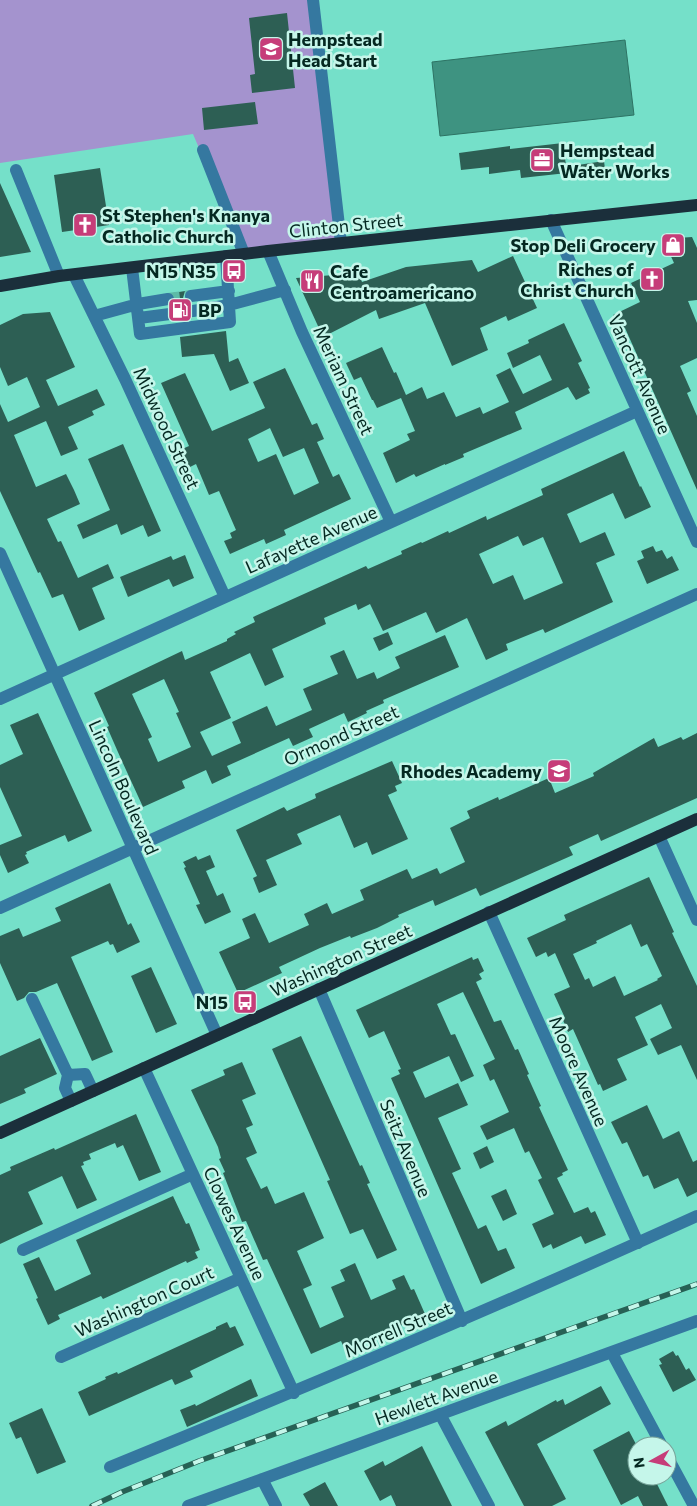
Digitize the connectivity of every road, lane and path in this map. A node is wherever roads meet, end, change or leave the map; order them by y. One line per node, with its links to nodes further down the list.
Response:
1 (313, 0): 6 (street)
2 (203, 150): 8 (street)
3 (16, 170): 12 (street)
4 (697, 204): 5 (main road, Clinton Street)
5 (551, 220): 6 (main road, Clinton Street); 24 (street, Vancott Avenue)
6 (341, 243): 7 (main road, Clinton Street)
7 (268, 251): 8 (main road, Clinton Street); 14 (street, Meriam Street)
8 (244, 254): 9 (main road, Clinton Street)
9 (226, 256): 10 (main road, Clinton Street); 15 (street)
10 (132, 268): 11 (main road, Clinton Street); 18 (street)
11 (74, 275): 12 (main road, Clinton Street); 22 (street, Midwood Street)
12 (59, 276): 13 (main road, Clinton Street)
13 (0, 286)
14 (285, 290): 19 (street); 25 (street, Meriam Street)
15 (229, 291): 16 (street); 19 (street)
16 (191, 296)
17 (168, 299): 18 (street)
18 (138, 304): 22 (street); 23 (street)
19 (229, 305): 20 (street); 23 (street)
20 (192, 311)
21 (170, 314): 23 (street)
22 (94, 316): 29 (street, Midwood Street)
23 (139, 318)
24 (637, 411): 25 (street, Lafayette Avenue); 26 (street, Vancott Avenue)
25 (391, 522): 29 (street, Lafayette Avenue)
26 (697, 542)
27 (0, 552): 30 (street, Lincoln Boulevard)
28 (697, 594): 34 (street, Ormond Street)
29 (225, 597): 30 (street, Lafayette Avenue)
30 (55, 674): 31 (street, Lafayette Avenue); 34 (street, Lincoln Boulevard)
31 (0, 699)
32 (697, 819): 33 (main road, Washington Street)
33 (659, 836): 36 (main road, Washington Street); 37 (street)
34 (132, 848): 35 (street, Ormond Street); 40 (street, Lincoln Boulevard)
35 (0, 908)
36 (489, 912): 38 (main road, Washington Street); 48 (street, Moore Avenue)
37 (697, 920)
38 (319, 989): 40 (main road, Washington Street); 51 (street, Seitz Avenue)
39 (32, 999): 42 (street)
40 (218, 1035): 41 (main road, Washington Street)
41 (144, 1068): 43 (main road, Washington Street); 46 (street, Clowes Avenue)
42 (68, 1074): 43 (street); 44 (street)
43 (93, 1091): 44 (main road, Washington Street)
44 (71, 1101): 45 (main road, Washington Street)
45 (0, 1133)
46 (193, 1174): 49 (street); 50 (street, Clowes Avenue)
47 (697, 1216): 48 (street, Morrell Street)
48 (638, 1243): 51 (street, Morrell Street)
49 (23, 1250)
50 (241, 1278): 54 (street, Washington Court); 55 (street, Clowes Avenue)
51 (462, 1321): 55 (street, Morrell Street)
52 (697, 1321): 53 (street, Hewlett Avenue)
53 (612, 1353): 56 (street, Hewlett Avenue); 57 (street)
54 (61, 1357)
55 (294, 1392): 58 (street, Morrell Street)
56 (440, 1414): 60 (street, Hewlett Avenue); 63 (street)
57 (657, 1436)
58 (110, 1467)
59 (677, 1475): 64 (street)
60 (262, 1479): 61 (street, Hewlett Avenue); 62 (street)
61 (188, 1506)
62 (276, 1506)
63 (488, 1506)
64 (694, 1506)

